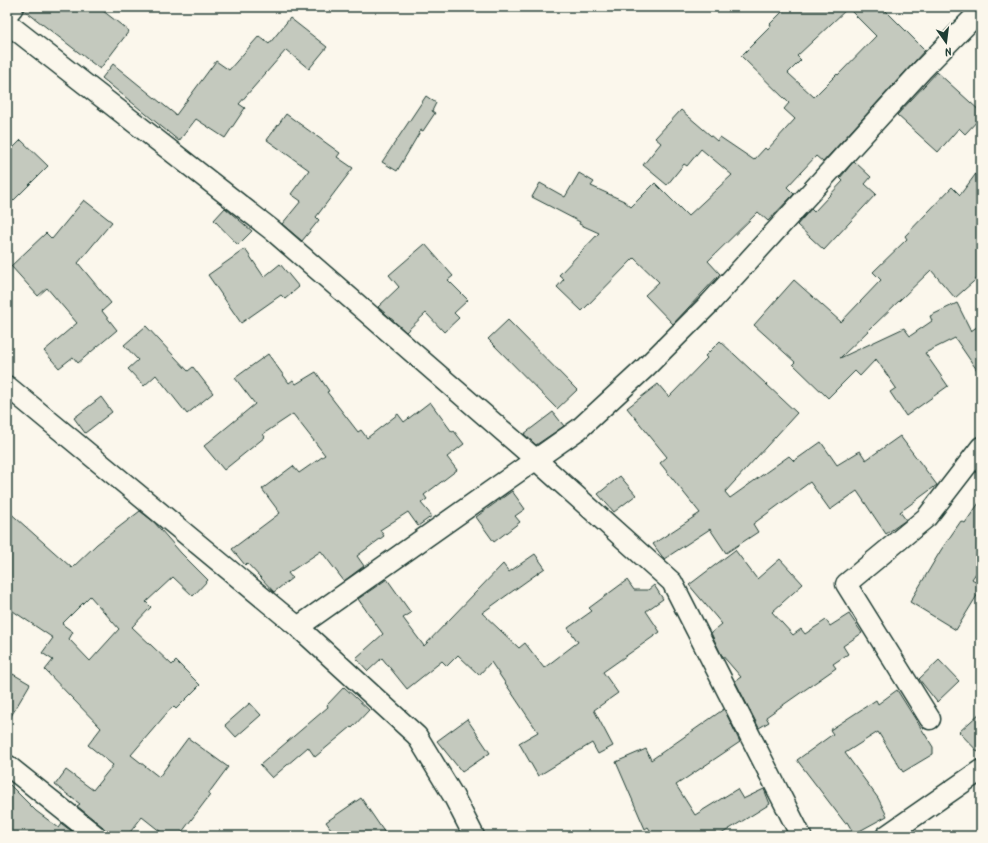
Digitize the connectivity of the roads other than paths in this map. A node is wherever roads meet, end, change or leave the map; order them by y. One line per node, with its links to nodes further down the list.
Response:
1 (12, 7): 3 (street)
2 (981, 10): 7 (street)
3 (7, 13)
4 (7, 23): 7 (street)
5 (7, 386): 8 (street)
6 (981, 447): 9 (street)
7 (534, 458): 8 (street); 14 (street)
8 (298, 627): 13 (street)
9 (930, 719)
10 (7, 765): 12 (street)
11 (981, 770): 15 (street)
12 (96, 836)
13 (474, 836)
14 (801, 836)
15 (886, 836)

